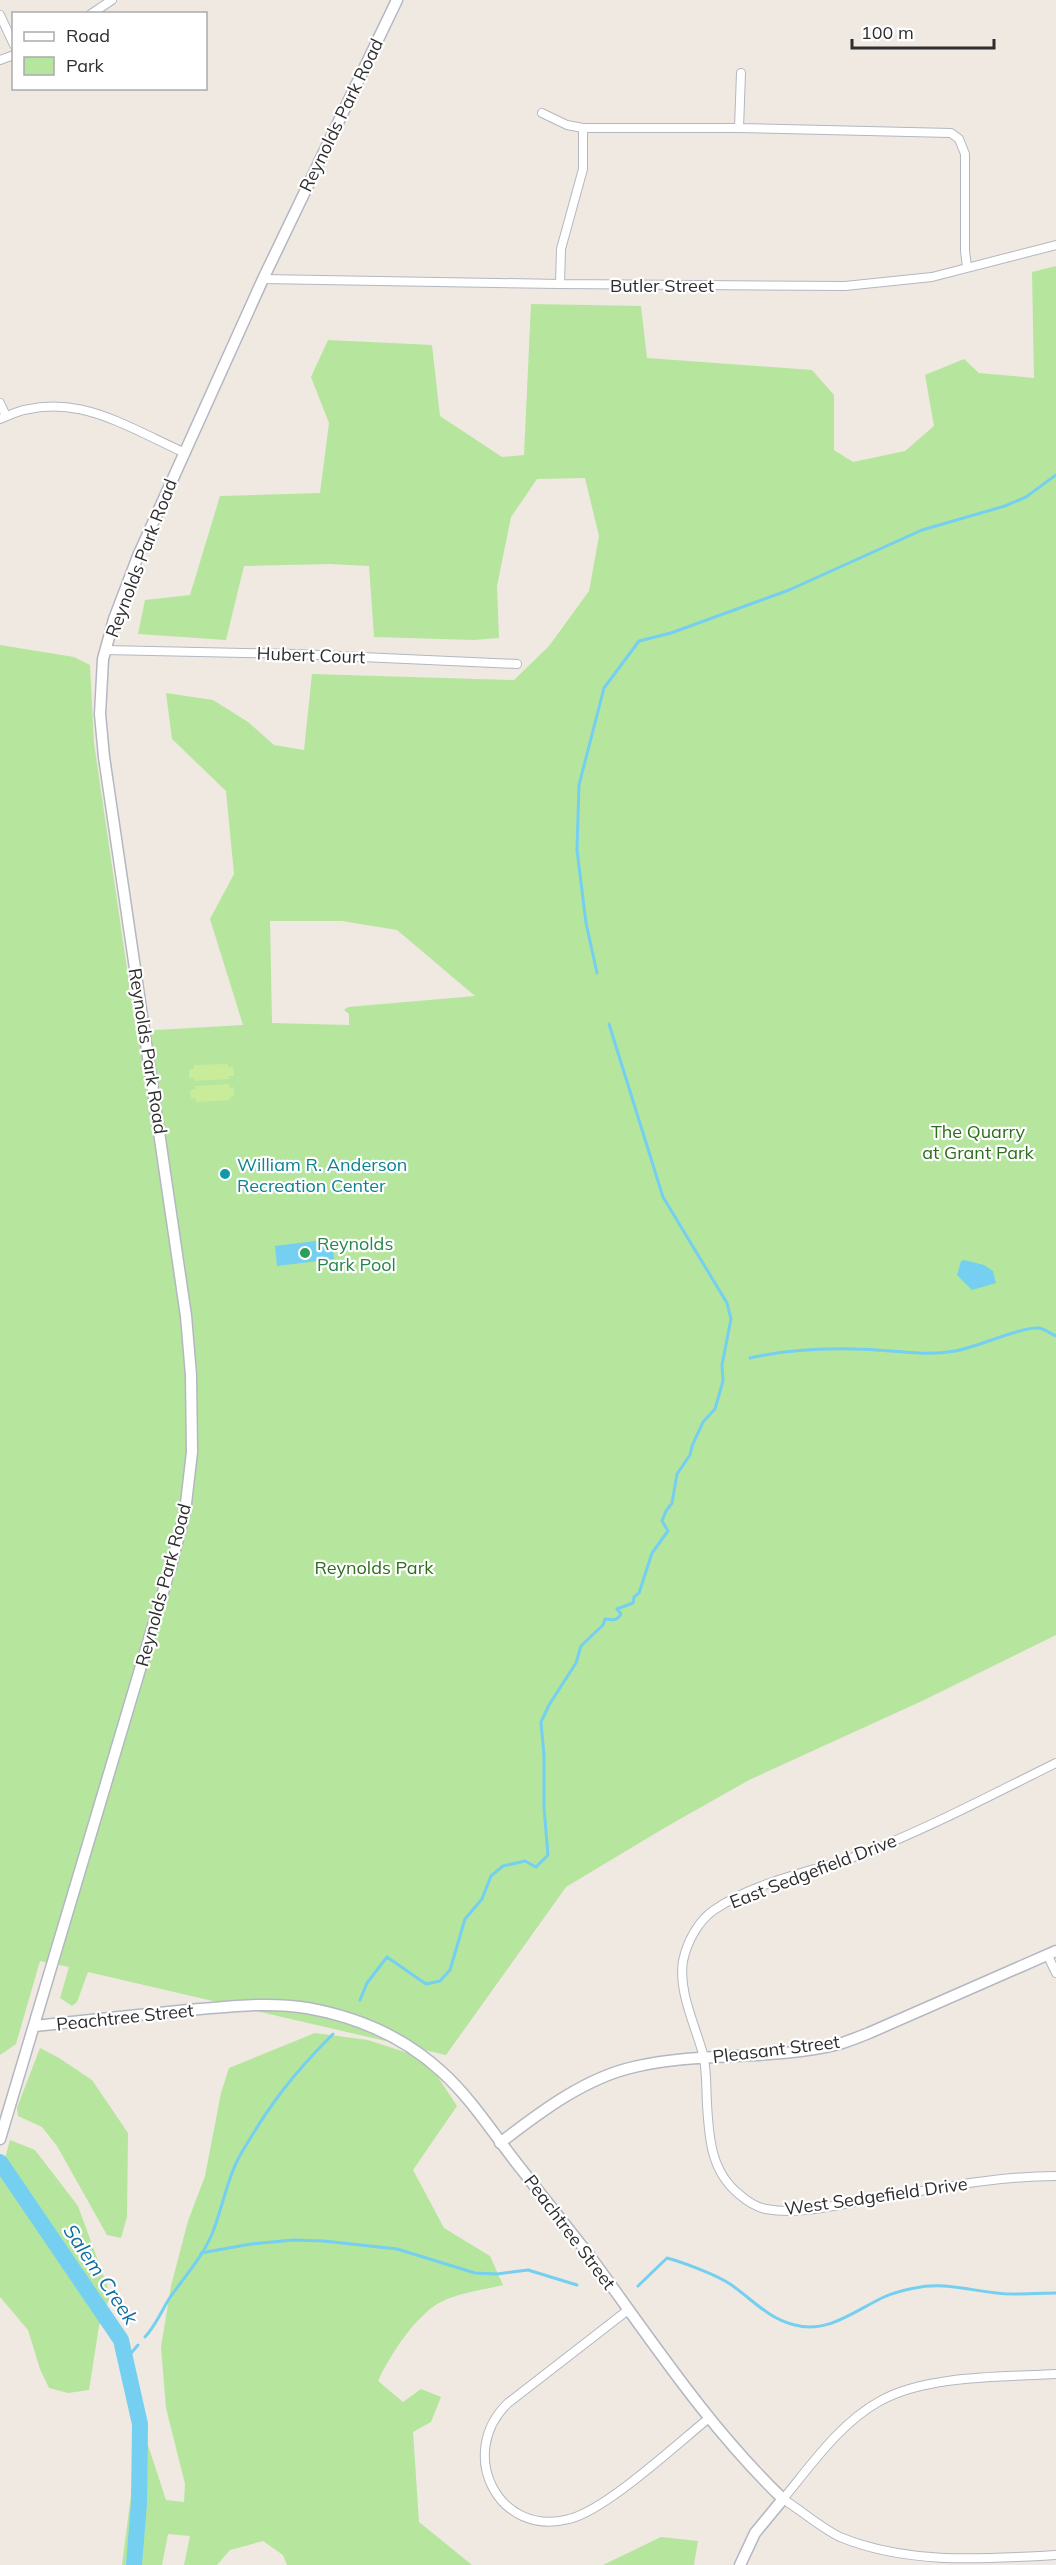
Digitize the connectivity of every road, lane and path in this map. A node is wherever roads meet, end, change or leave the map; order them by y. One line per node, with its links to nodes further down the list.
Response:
1 (112, 0): 3 (street)
2 (397, 0): 12 (main road, Reynolds Park Road)
3 (94, 12)
4 (0, 15): 5 (street)
5 (12, 41)
6 (741, 73): 9 (street)
7 (542, 113): 8 (street)
8 (584, 128): 9 (street); 13 (street)
9 (739, 128): 11 (street)
10 (1056, 245): 11 (street, Butler Street)
11 (968, 267): 13 (street, Butler Street)
12 (263, 279): 13 (street, Butler Street); 16 (main road, Reynolds Park Road)
13 (560, 284)
14 (0, 403): 15 (street)
15 (3, 418): 16 (street)
16 (183, 452): 17 (main road, Reynolds Park Road)
17 (105, 650): 18 (street, Hubert Court); 22 (main road, Reynolds Park Road)
18 (517, 664)
19 (1056, 1763): 23 (street, East Sedgefield Drive)
20 (1052, 1953): 21 (street); 23 (main road, Pleasant Street)
21 (1056, 1972)
22 (35, 2026): 24 (main road, Reynolds Park Road); 25 (main road, Peachtree Street)
23 (704, 2057): 25 (main road, Pleasant Street); 26 (street, West Sedgefield Drive)
24 (0, 2139)
25 (500, 2143): 27 (main road, Peachtree Street)
26 (1056, 2176)
27 (628, 2310): 29 (main road, Peachtree Street); 29 (street)
28 (1056, 2374): 30 (street)
29 (709, 2418): 30 (main road, Peachtree Street)
30 (783, 2499): 32 (street, Peachtree Street); 33 (main road)
31 (1056, 2555): 32 (street, Peachtree Street)
32 (969, 2562)
33 (740, 2565)

